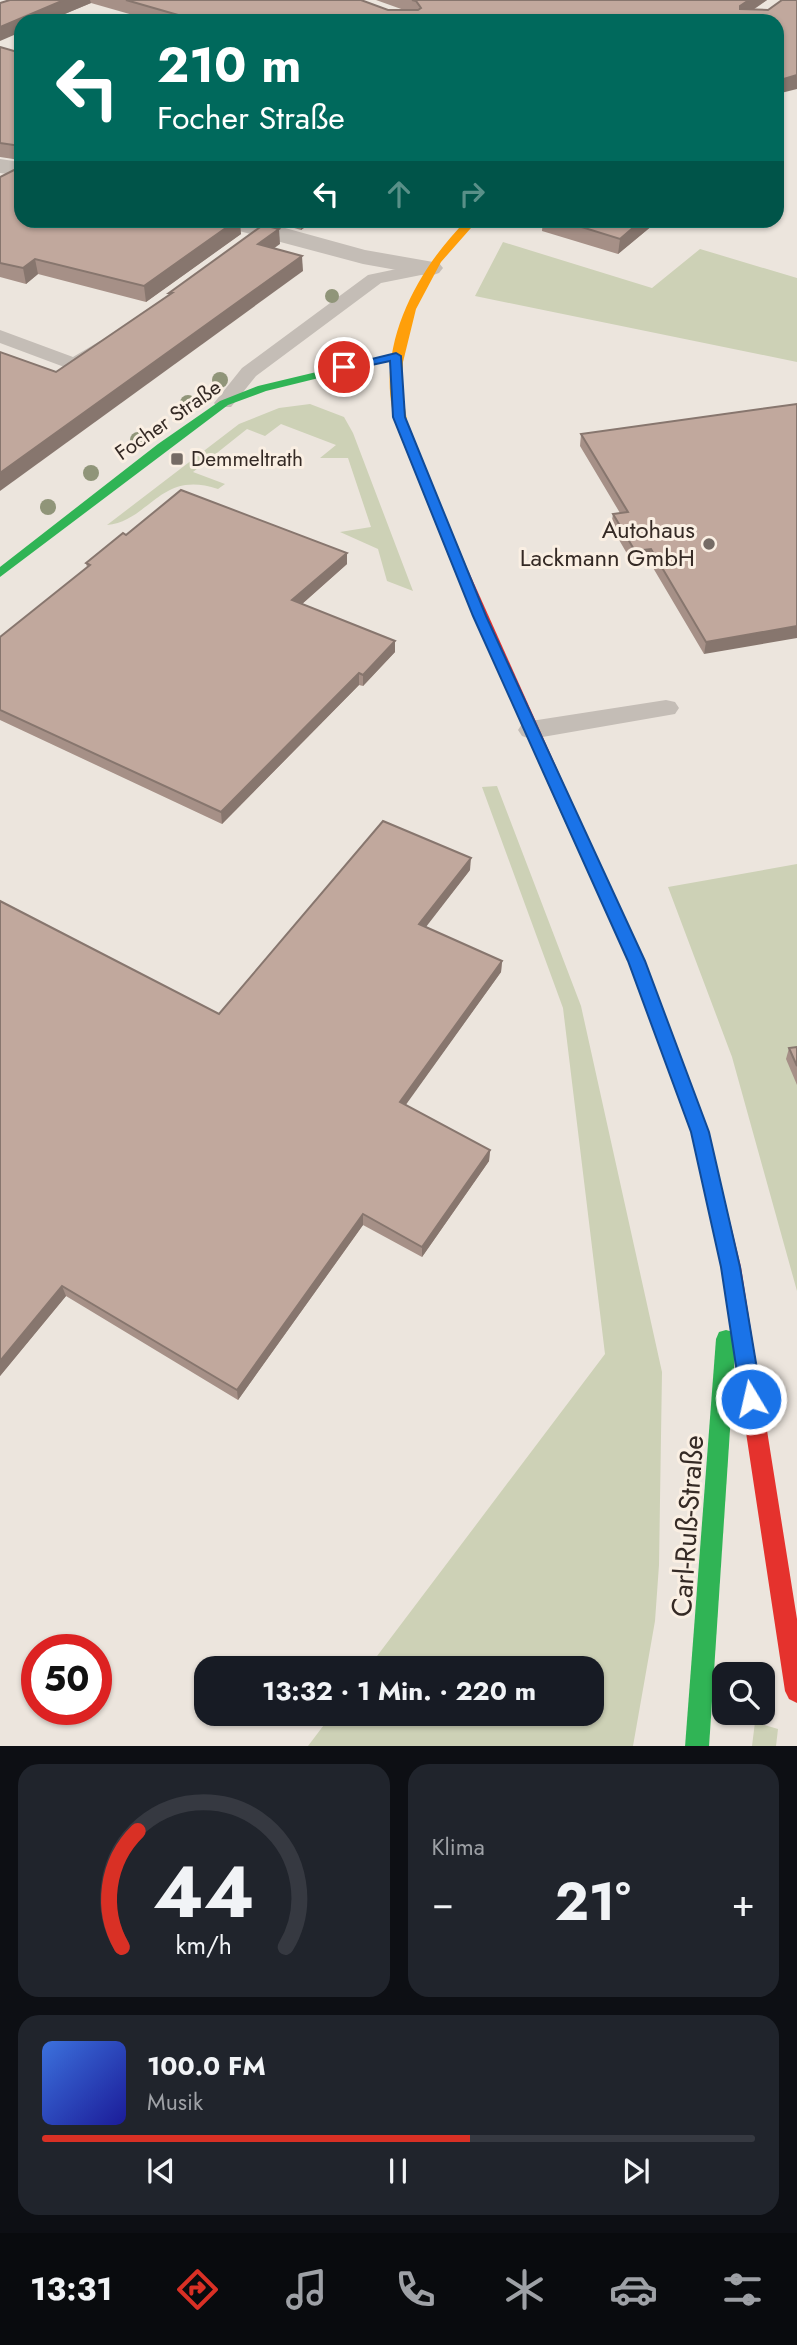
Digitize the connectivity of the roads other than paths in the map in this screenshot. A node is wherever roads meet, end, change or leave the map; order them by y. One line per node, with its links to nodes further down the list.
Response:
1 (14, 175): 2 (lane)
2 (0, 186)
3 (251, 228): 5 (street)
4 (464, 228): 7 (main road)
5 (261, 231): 6 (lane); 7 (street)
6 (240, 247)
7 (430, 268): 10 (main road); 11 (lane)
8 (119, 333): 9 (lane)
9 (0, 336)
10 (396, 356): 11 (main road, Focher Straße); 14 (main road, Carl-Ruß-Straße)
11 (224, 403): 12 (main road, Focher Straße)
12 (0, 573)
13 (666, 708): 14 (lane)
14 (531, 730): 15 (main road, Carl-Ruß-Straße)
15 (731, 1267): 16 (main road, Carl-Ruß-Straße); 17 (main road, Carl-Ruß-Straße)
16 (797, 1690)
17 (697, 1746)

